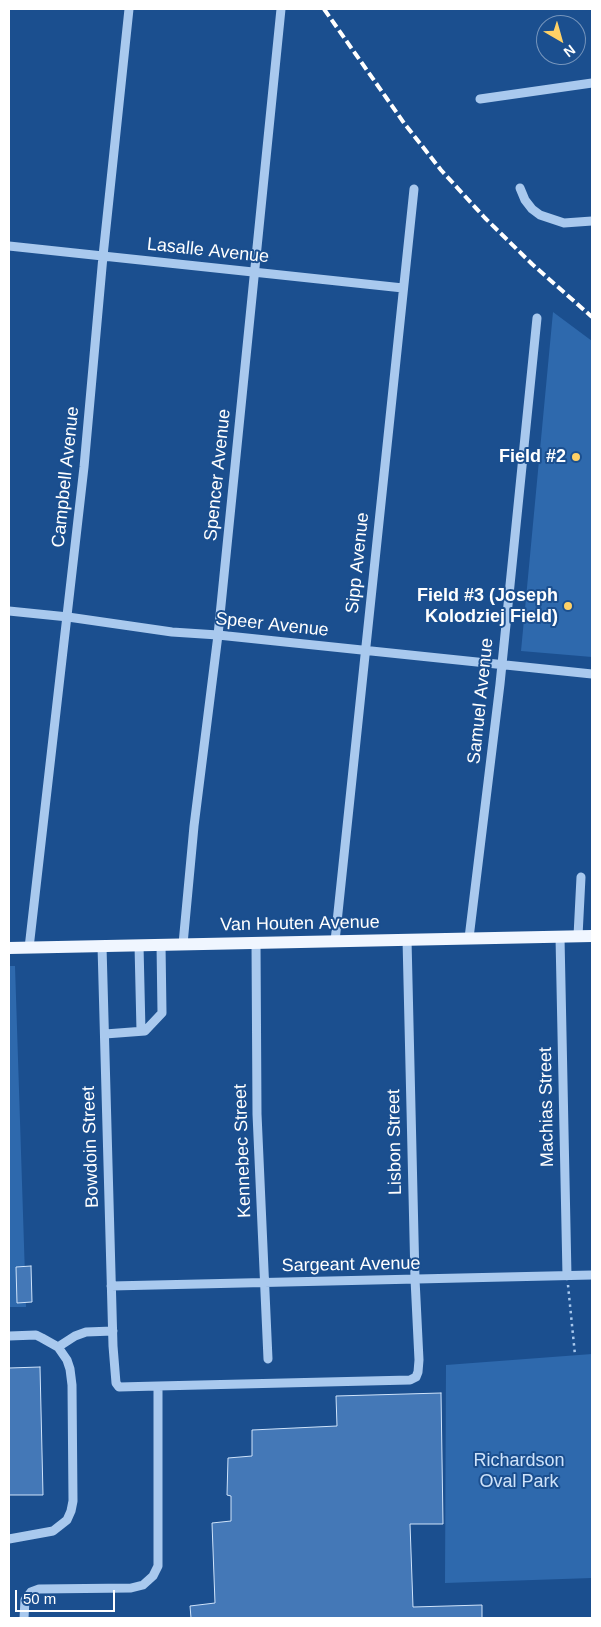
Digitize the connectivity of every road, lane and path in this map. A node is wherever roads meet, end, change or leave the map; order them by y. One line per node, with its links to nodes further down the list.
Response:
1 (129, 9): 9 (street, Campbell Avenue)
2 (282, 9): 10 (street, Spencer Avenue)
3 (592, 83): 4 (street)
4 (480, 99)
5 (520, 188): 7 (street)
6 (414, 189): 11 (street, Sipp Avenue)
7 (592, 220)
8 (9, 246): 9 (street, Lasalle Avenue)
9 (103, 256): 10 (street, Lasalle Avenue); 14 (street, Campbell Avenue)
10 (255, 273): 11 (street, Lasalle Avenue); 15 (street, Spencer Avenue)
11 (403, 288): 16 (street, Sipp Avenue)
12 (537, 318): 17 (street, Samuel Avenue)
13 (9, 612): 14 (street, Speer Avenue)
14 (68, 618): 15 (street, Speer Avenue); 32 (street, Campbell Avenue)
15 (218, 635): 16 (street, Speer Avenue); 28 (street, Spencer Avenue)
16 (365, 650): 17 (street, Speer Avenue); 25 (street, Sipp Avenue)
17 (502, 664): 18 (street, Speer Avenue); 23 (street, Samuel Avenue)
18 (592, 674)
19 (581, 877): 20 (street)
20 (578, 936): 21 (main road, Van Houten Avenue); 22 (main road, Van Houten Avenue)
21 (592, 936)
22 (560, 937): 23 (main road, Van Houten Avenue); 36 (street, Machias Street)
23 (469, 938): 24 (main road, Van Houten Avenue)
24 (407, 939): 25 (main road, Van Houten Avenue); 37 (street, Lisbon Street)
25 (335, 941): 26 (main road, Van Houten Avenue)
26 (256, 942): 28 (main road, Van Houten Avenue); 38 (street, Kennebec Street)
27 (161, 944): 28 (main road, Van Houten Avenue); 29 (main road, Van Houten Avenue); 33 (street)
28 (183, 944)
29 (139, 945): 30 (main road, Van Houten Avenue); 33 (street)
30 (102, 946): 32 (main road, Van Houten Avenue); 34 (street, Bowdoin Street)
31 (9, 948): 32 (main road, Van Houten Avenue)
32 (29, 948)
33 (140, 1031): 34 (street)
34 (104, 1034): 39 (street, Bowdoin Street)
35 (592, 1275): 36 (street, Sargeant Avenue)
36 (567, 1276): 37 (street, Sargeant Avenue); 43 (path)
37 (415, 1279): 38 (street, Sargeant Avenue); 45 (street, Lisbon Street)
38 (265, 1283): 39 (street, Sargeant Avenue); 44 (street, Kennebec Street)
39 (111, 1286): 40 (street, Bowdoin Street)
40 (113, 1331): 42 (street); 45 (street, Bowdoin Street)
41 (9, 1336): 42 (street)
42 (58, 1347): 46 (street)
43 (575, 1355)
44 (268, 1359)
45 (158, 1386): 47 (street)
46 (9, 1539)
47 (24, 1618)

